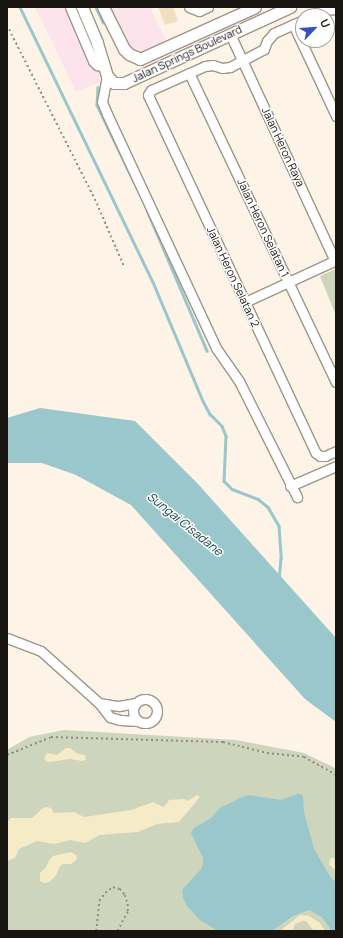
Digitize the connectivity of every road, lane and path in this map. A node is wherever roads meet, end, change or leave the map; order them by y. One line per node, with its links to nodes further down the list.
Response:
1 (70, 7): 13 (street)
2 (82, 7): 13 (main road)
3 (103, 7): 11 (main road, Jalan Springs Boulevard)
4 (208, 7): 7 (street)
5 (255, 7): 11 (main road, Jalan Springs Boulevard)
6 (290, 7): 10 (main road, Jalan Springs Boulevard)
7 (190, 8)
8 (293, 24): 12 (street); 16 (street)
9 (7, 25): 18 (path)
10 (230, 34): 12 (street, Jalan Heron Raya); 15 (main road, Jalan Springs Boulevard)
11 (140, 59): 15 (main road)
12 (242, 60): 14 (street); 17 (street, Jalan Heron Raya)
13 (103, 69): 15 (main road, Jalan Springs Boulevard); 24 (street)
14 (189, 73): 19 (street, Jalan Heron Selatan 1); 20 (street, Jalan Heron Selatan 2)
15 (141, 77)
16 (336, 116)
17 (336, 260): 19 (street)
18 (124, 266)
19 (289, 282): 20 (street); 21 (street, Jalan Heron Selatan 1)
20 (245, 302): 22 (street, Jalan Heron Selatan 2)
21 (336, 382)
22 (336, 451)
23 (336, 466): 24 (street)
24 (290, 486): 25 (street)
25 (297, 497)
26 (7, 638): 27 (street)
27 (99, 703): 28 (street); 29 (street)
28 (136, 703): 29 (street); 29 (street)
29 (138, 721)
30 (7, 755): 31 (path)
31 (336, 775)
32 (96, 931): 33 (path)
33 (118, 931)

